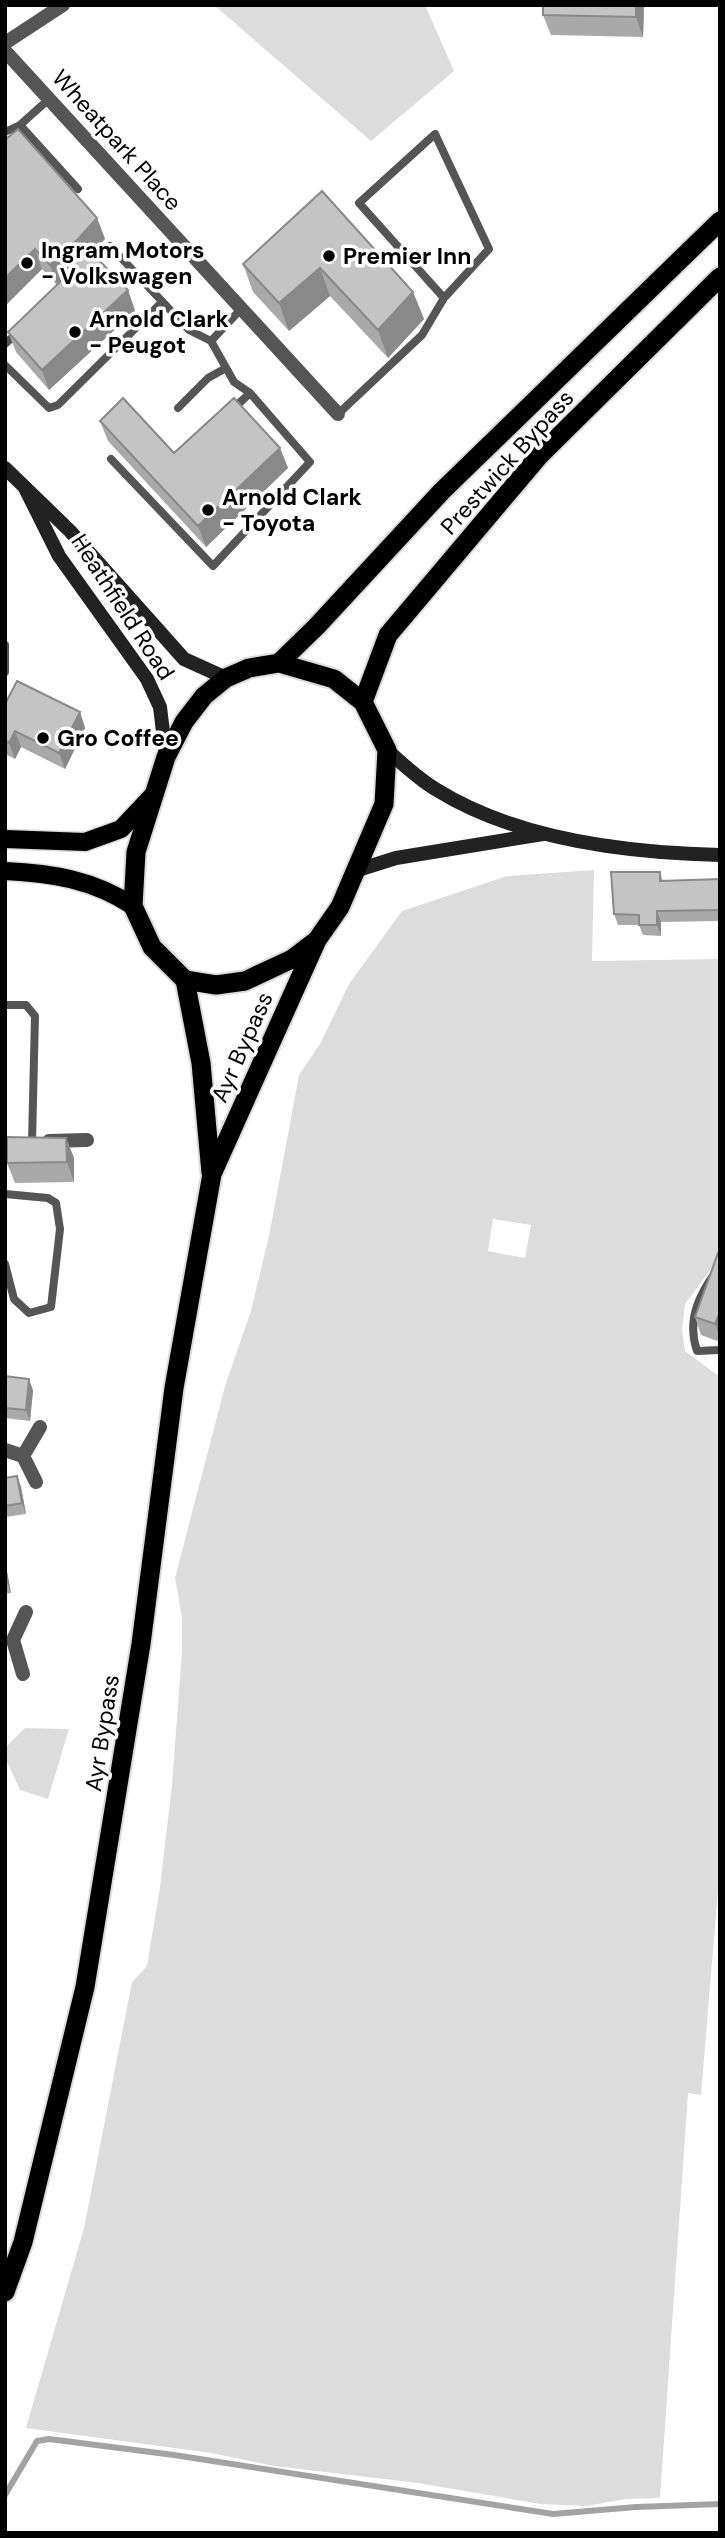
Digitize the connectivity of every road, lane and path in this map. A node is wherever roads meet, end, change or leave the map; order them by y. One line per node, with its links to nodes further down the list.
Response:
1 (62, 5): 2 (street)
2 (5, 43)
3 (5, 51): 4 (street, Wheatpark Place)
4 (49, 99): 5 (lane); 13 (street, Wheatpark Place)
5 (20, 125): 6 (lane); 7 (lane)
6 (5, 132)
7 (78, 189)
8 (720, 221): 27 (highway, Prestwick Bypass)
9 (81, 272): 12 (lane)
10 (720, 277): 30 (highway, Prestwick Bypass)
11 (444, 298): 11 (lane); 21 (lane)
12 (162, 302): 15 (lane); 17 (lane)
13 (241, 309): 15 (lane); 21 (street, Wheatpark Place)
14 (24, 326): 16 (lane)
15 (211, 341): 18 (lane)
16 (5, 344)
17 (5, 365)
18 (226, 368): 19 (lane); 20 (lane)
19 (250, 393): 22 (lane); 23 (lane)
20 (177, 408)
21 (338, 414)
22 (224, 418)
23 (111, 459)
24 (5, 468): 25 (main road, Heathfield Road)
25 (25, 488): 29 (main road, Heathfield Road); 32 (main road, Heathfield Road)
26 (5, 645): 28 (lane)
27 (279, 663): 29 (highway); 30 (highway)
28 (5, 672)
29 (226, 678): 32 (highway)
30 (363, 702): 31 (highway)
31 (387, 750): 34 (main road); 37 (highway)
32 (166, 757): 33 (highway)
33 (155, 793): 35 (main road); 39 (highway)
34 (544, 834): 36 (main road); 37 (main road)
35 (5, 839)
36 (720, 855)
37 (358, 870): 40 (highway)
38 (5, 871): 39 (main road)
39 (134, 906): 41 (highway)
40 (317, 940): 41 (highway); 45 (highway, Ayr Bypass)
41 (185, 980): 45 (highway, Ayr Bypass)
42 (5, 1005): 44 (lane)
43 (87, 1140): 44 (street)
44 (25, 1142)
45 (212, 1174): 57 (highway, Ayr Bypass)
46 (5, 1194): 47 (lane)
47 (5, 1264)
48 (720, 1266): 49 (lane)
49 (720, 1350)
50 (40, 1427): 52 (street)
51 (5, 1450): 52 (street)
52 (23, 1456): 53 (street)
53 (36, 1482)
54 (26, 1612): 55 (street)
55 (9, 1641): 56 (street)
56 (23, 1674)
57 (5, 2291)

